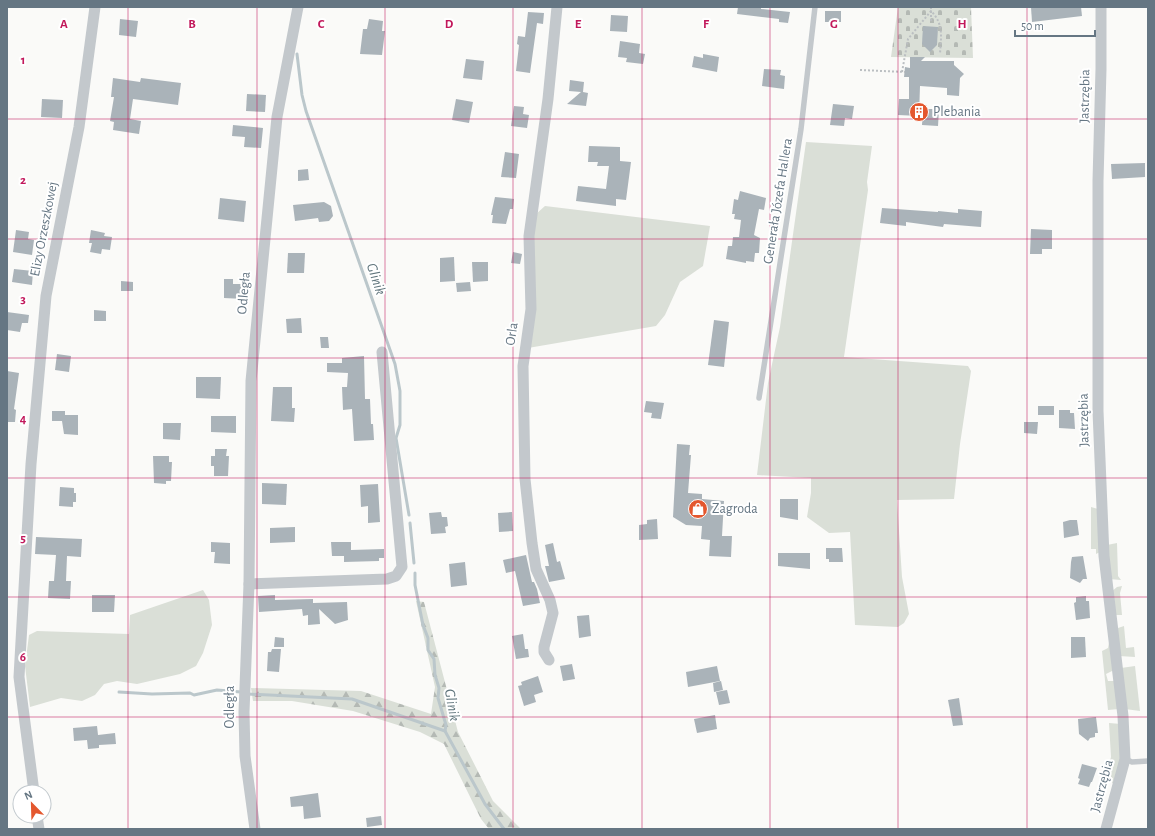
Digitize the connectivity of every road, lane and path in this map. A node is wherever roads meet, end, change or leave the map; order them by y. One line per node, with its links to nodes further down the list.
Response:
1 (95, 7): 17 (street, Elizy Orzeszkowej)
2 (298, 7): 13 (street, Odległa)
3 (557, 7): 14 (street, Orla)
4 (815, 7): 12 (lane, Generała Józefa Hallera)
5 (931, 7): 7 (path)
6 (1100, 7): 15 (street, Jastrzębia)
7 (931, 11): 8 (path); 9 (path); 10 (path)
8 (931, 21)
9 (940, 54)
10 (860, 70)
11 (382, 352): 13 (street)
12 (758, 398)
13 (248, 584): 18 (street, Odległa)
14 (549, 660)
15 (1125, 759): 16 (lane); 19 (street, Jastrzębia)
16 (1148, 761)
17 (33, 784)
18 (255, 829)
19 (1106, 829)

